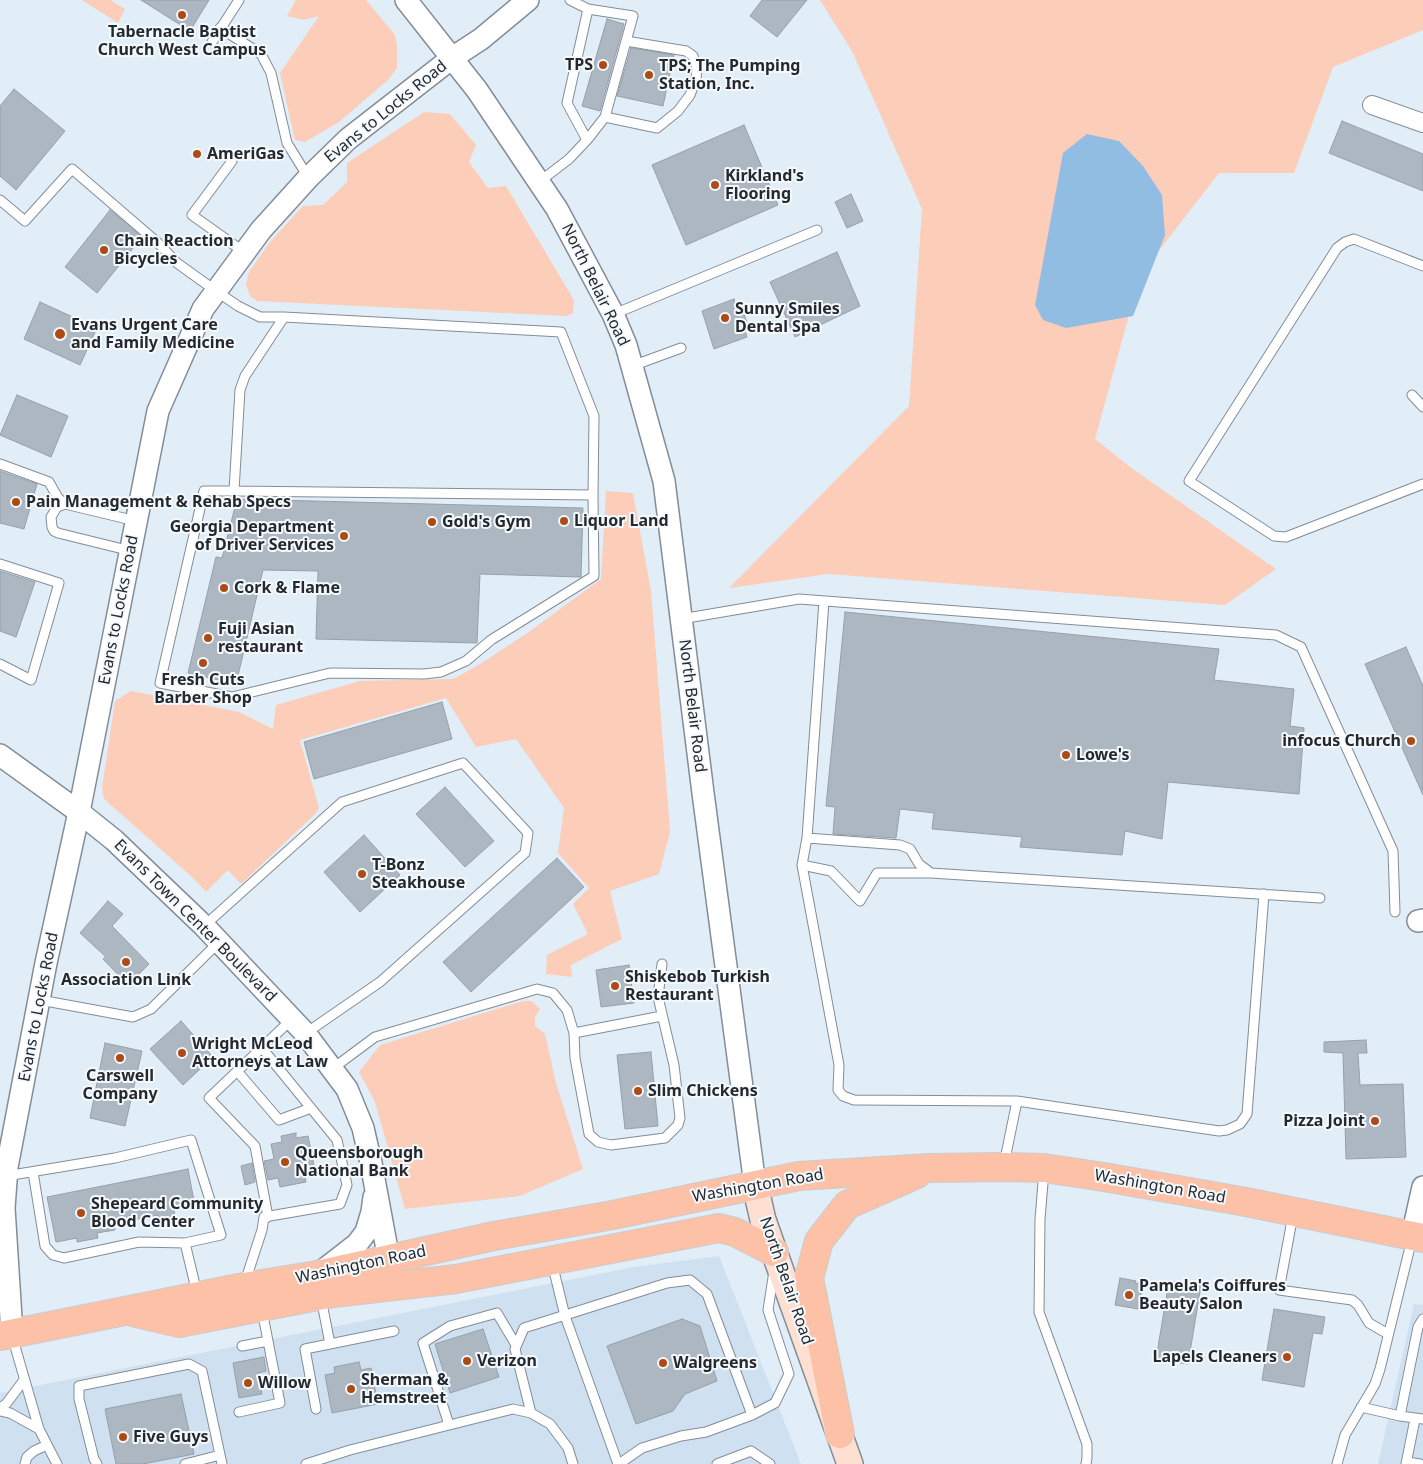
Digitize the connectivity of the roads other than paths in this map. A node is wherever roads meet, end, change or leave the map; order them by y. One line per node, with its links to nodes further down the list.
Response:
1 (239, 0): 6 (lane)
2 (406, 0): 9 (street, North Belair Road)
3 (528, 0): 9 (street, Evans to Locks Road)
4 (570, 0): 5 (lane)
5 (588, 9): 7 (lane); 13 (lane)
6 (220, 28): 8 (lane); 15 (lane)
7 (626, 41): 11 (lane); 11 (lane)
8 (212, 42)
9 (452, 58): 15 (street, Evans to Locks Road); 16 (street, North Belair Road)
10 (1372, 105): 12 (street)
11 (605, 117): 13 (lane)
12 (1423, 123)
13 (587, 140): 16 (lane)
14 (232, 160): 19 (lane)
15 (308, 177): 19 (street, Evans to Locks Road)
16 (539, 182): 22 (street, North Belair Road)
17 (0, 200): 21 (lane)
18 (817, 230): 22 (lane)
19 (245, 252): 21 (street, Evans to Locks Road)
20 (1423, 266): 29 (lane)
21 (216, 292): 23 (lane); 33 (street, Evans to Locks Road)
22 (613, 314): 25 (street, North Belair Road)
23 (284, 317): 30 (lane); 31 (lane)
24 (681, 348): 25 (lane)
25 (632, 366): 37 (street, North Belair Road)
26 (1412, 395): 27 (lane)
27 (1423, 407)
28 (0, 464): 32 (lane)
29 (1423, 484)
30 (234, 490): 31 (lane); 31 (lane)
31 (592, 495)
32 (65, 504): 33 (lane); 34 (lane)
33 (136, 522): 34 (street, Evans to Locks Road)
34 (131, 551): 40 (street, Evans to Locks Road)
35 (0, 564): 38 (lane)
36 (824, 600): 37 (lane); 41 (lane); 46 (lane)
37 (681, 619): 65 (street, North Belair Road)
38 (0, 664)
39 (0, 755): 40 (street, Evans Town Center Boulevard)
40 (79, 812): 47 (street, Evans Town Center Boulevard); 50 (street, Evans to Locks Road)
41 (807, 838): 42 (lane); 43 (lane)
42 (802, 865): 43 (lane); 57 (lane)
43 (930, 873): 44 (lane)
44 (1264, 894): 45 (lane); 57 (lane)
45 (1320, 898)
46 (1394, 912)
47 (204, 926): 48 (street, Evans Town Center Boulevard); 52 (lane)
48 (219, 942): 50 (lane); 52 (street, Evans Town Center Boulevard)
49 (662, 964): 51 (lane)
50 (40, 1000): 63 (street, Evans to Locks Road)
51 (662, 1016): 53 (lane); 53 (lane)
52 (299, 1026): 54 (lane); 55 (street, Evans Town Center Boulevard)
53 (574, 1033): 55 (lane)
54 (262, 1048): 56 (lane); 58 (lane)
55 (332, 1069): 64 (street, Evans Town Center Boulevard)
56 (236, 1072): 58 (lane); 68 (lane)
57 (1017, 1101): 59 (lane)
58 (311, 1108): 68 (lane)
59 (1004, 1166): 60 (main road, Washington Road); 61 (main road, Washington Road)
60 (930, 1168): 65 (main road, Washington Road); 98 (main road)
61 (1044, 1168): 67 (main road, Washington Road); 113 (lane)
62 (33, 1172): 63 (lane); 70 (lane); 70 (lane)
63 (6, 1176): 82 (street, Evans to Locks Road)
64 (375, 1184): 72 (street, Evans Town Center Boulevard); 74 (street)
65 (755, 1185): 71 (main road, North Belair Road); 72 (main road, Washington Road)
66 (1423, 1187): 69 (street)
67 (1294, 1212): 69 (main road, Washington Road); 81 (lane)
68 (268, 1217): 75 (lane)
69 (1418, 1237): 81 (lane)
70 (185, 1243): 76 (lane)
71 (775, 1255): 73 (main road, Washington Road); 93 (lane); 98 (main road, North Belair Road)
72 (390, 1260): 74 (main road, Washington Road)
73 (552, 1261): 74 (main road, Washington Road); 78 (lane)
74 (319, 1286): 75 (main road, Washington Road); 84 (lane)
75 (256, 1294): 76 (main road, Washington Road); 77 (main road, Washington Road); 83 (lane)
76 (198, 1296): 77 (main road, Washington Road)
77 (128, 1310): 82 (main road, Washington Road)
78 (565, 1316): 85 (lane); 93 (lane); 109 (lane)
79 (1423, 1319): 94 (lane)
80 (394, 1331): 84 (lane)
81 (1388, 1334): 88 (lane)
82 (6, 1335): 87 (lane)
83 (268, 1341): 86 (lane); 91 (lane)
84 (330, 1344): 89 (lane)
85 (516, 1345): 92 (lane); 96 (lane)
86 (242, 1346)
87 (24, 1380): 90 (lane); 97 (lane)
88 (1361, 1407): 94 (lane); 114 (lane)
89 (316, 1409)
90 (0, 1410): 97 (lane)
91 (239, 1412)
92 (531, 1413): 96 (lane); 108 (lane)
93 (752, 1415): 109 (lane)
94 (1400, 1416): 95 (lane)
95 (1419, 1419): 102 (lane)
96 (449, 1425): 101 (lane)
97 (39, 1429): 99 (lane)
98 (840, 1434): 112 (main road, North Belair Road)
99 (46, 1444): 103 (lane); 104 (lane)
100 (221, 1460): 105 (lane); 106 (lane)
101 (316, 1462): 107 (lane)
102 (1406, 1463): 115 (lane)
103 (25, 1464)
104 (57, 1464)
105 (97, 1464)
106 (185, 1464)
107 (306, 1464)
108 (573, 1464)
109 (619, 1464)
110 (717, 1464): 111 (lane)
111 (770, 1464)
112 (850, 1464)
113 (1086, 1464)
114 (1337, 1464)
115 (1420, 1464)

